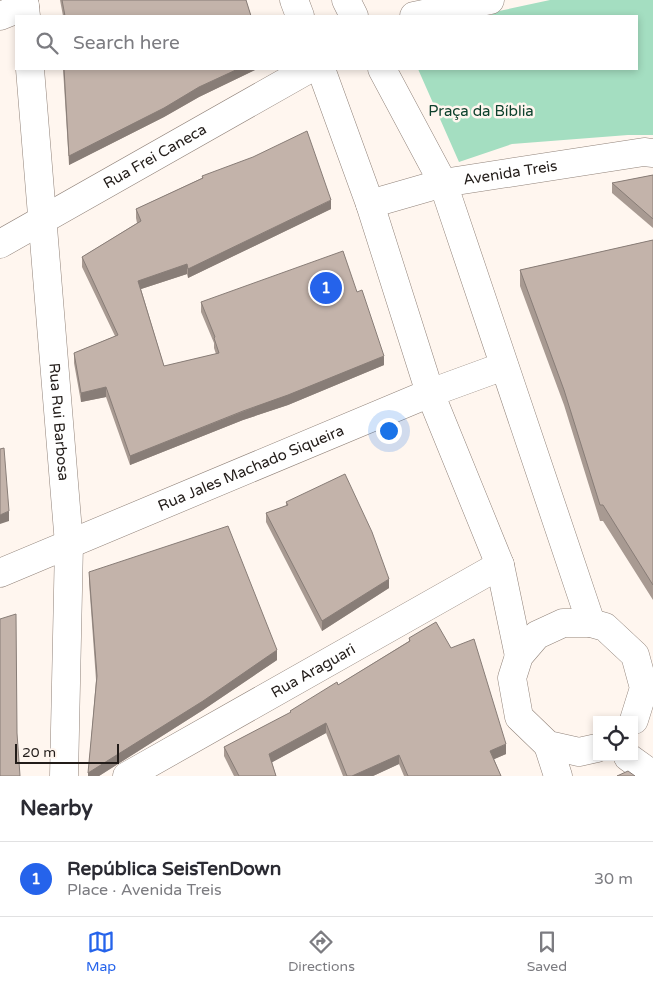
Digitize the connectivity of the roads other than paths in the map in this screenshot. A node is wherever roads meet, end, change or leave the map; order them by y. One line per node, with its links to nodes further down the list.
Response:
1 (294, 0): 5 (street)
2 (346, 0): 6 (street)
3 (490, 0): 7 (street)
4 (25, 7): 8 (street)
5 (300, 15)
6 (354, 15)
7 (419, 15)
8 (0, 16)
9 (30, 70): 16 (street, Rua Rui Barbosa)
10 (307, 70): 16 (street, Rua Frei Caneca)
11 (321, 70): 15 (street)
12 (383, 70): 14 (street)
13 (653, 153): 14 (street, Avenida Treis)
14 (443, 183): 15 (street, Avenida Treis); 18 (street)
15 (370, 204): 19 (street)
16 (42, 220): 17 (street, Rua Frei Caneca); 20 (street, Rua Rui Barbosa)
17 (0, 244)
18 (504, 366): 19 (street, Rua Jales Machado Siqueira); 23 (street)
19 (430, 393): 20 (street, Rua Jales Machado Siqueira); 21 (street)
20 (69, 544): 22 (street, Rua Jales Machado Siqueira); 31 (street, Rua Rui Barbosa)
21 (500, 565): 24 (street); 32 (street, Rua Araguari)
22 (0, 573)
23 (591, 623): 24 (street); 25 (street)
24 (519, 656): 27 (street)
25 (644, 661): 26 (street)
26 (635, 716)
27 (548, 745): 28 (street); 33 (street)
28 (593, 749)
29 (634, 761): 30 (street)
30 (653, 775)
31 (64, 776)
32 (127, 776)
33 (558, 776)

